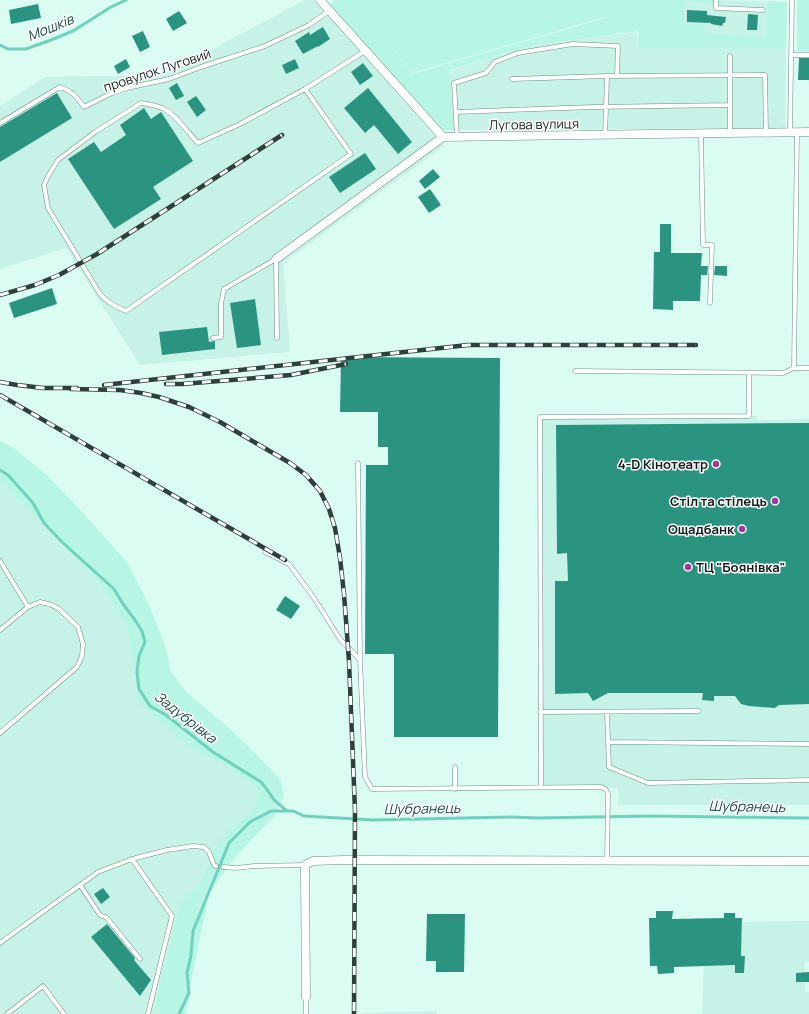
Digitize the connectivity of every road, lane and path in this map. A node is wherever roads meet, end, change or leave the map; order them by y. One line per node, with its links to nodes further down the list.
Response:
1 (320, 0): 5 (street)
2 (716, 0): 4 (lane)
3 (792, 0): 7 (lane)
4 (763, 10)
5 (330, 11): 6 (street); 18 (lane, провулок Луговий)
6 (366, 51): 14 (lane); 25 (street)
7 (791, 55): 8 (lane); 22 (lane)
8 (809, 55)
9 (730, 56): 12 (lane)
10 (607, 76): 11 (lane); 13 (lane); 16 (lane)
11 (617, 76): 12 (lane); 17 (lane)
12 (730, 76): 15 (lane); 21 (lane)
13 (512, 79)
14 (305, 89): 14 (lane)
15 (730, 105): 16 (lane); 20 (lane)
16 (606, 108): 17 (lane); 24 (lane)
17 (456, 112): 26 (lane)
18 (0, 123)
19 (809, 132): 22 (street, Лугова вулиця)
20 (730, 133): 21 (street, Лугова вулиця); 23 (street, Лугова вулиця)
21 (766, 133): 22 (street, Лугова вулиця)
22 (793, 133): 31 (lane)
23 (701, 134): 24 (street, Лугова вулиця); 28 (lane)
24 (605, 135): 26 (street, Лугова вулиця)
25 (443, 137): 26 (street, Лугова вулиця); 27 (street)
26 (457, 137)
27 (276, 259): 29 (lane); 30 (lane)
28 (710, 303)
29 (213, 338)
30 (277, 338)
31 (794, 368): 32 (lane); 34 (lane)
32 (809, 368)
33 (575, 371): 34 (lane)
34 (749, 373): 42 (lane)
35 (358, 463): 40 (lane)
36 (265, 552): 40 (lane)
37 (0, 561): 38 (lane)
38 (28, 607): 39 (lane); 44 (lane)
39 (0, 630)
40 (360, 660): 50 (lane)
41 (699, 711): 43 (lane)
42 (540, 712): 43 (lane); 49 (lane)
43 (608, 712): 45 (lane)
44 (0, 733)
45 (608, 742): 46 (lane); 48 (lane)
46 (809, 744)
47 (455, 767): 50 (lane)
48 (809, 780)
49 (541, 787): 50 (lane); 53 (lane)
50 (455, 789)
51 (132, 859): 55 (lane); 57 (lane); 63 (lane)
52 (809, 860): 53 (street)
53 (607, 861): 54 (street)
54 (306, 865): 56 (lane); 60 (street)
55 (216, 866)
56 (223, 867)
57 (80, 885): 58 (lane); 59 (lane)
58 (0, 943)
59 (140, 959)
60 (306, 997): 64 (lane)
61 (7, 1014): 62 (lane)
62 (64, 1014)
63 (148, 1014)
64 (306, 1014)

